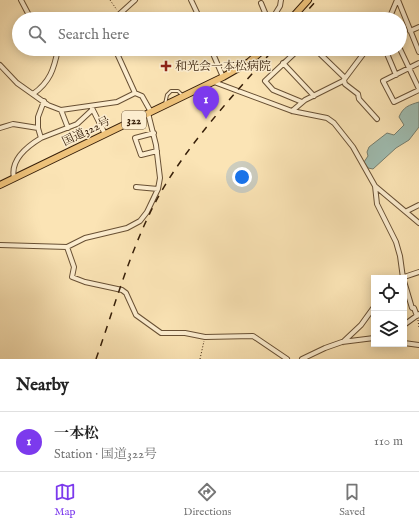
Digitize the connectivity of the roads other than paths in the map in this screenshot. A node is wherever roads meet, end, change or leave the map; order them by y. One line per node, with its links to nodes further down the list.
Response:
1 (21, 0): 8 (street)
2 (135, 0): 9 (street)
3 (191, 0): 10 (street)
4 (281, 0): 12 (street)
5 (308, 0): 13 (highway)
6 (397, 0): 14 (street); 15 (street)
7 (261, 3): 11 (street)
8 (27, 12)
9 (121, 12)
10 (197, 12)
11 (265, 12)
12 (276, 12)
13 (297, 12)
14 (392, 12)
15 (402, 12)
16 (407, 24): 18 (street)
17 (419, 26): 18 (street)
18 (410, 31): 19 (street)
19 (419, 52)
20 (56, 56): 39 (street)
21 (118, 56): 38 (street)
22 (214, 56): 34 (street)
23 (256, 56): 34 (highway, 国道322号 / 322)
24 (291, 56): 29 (street)
25 (322, 56): 35 (street)
26 (362, 56): 35 (street)
27 (388, 56): 33 (street)
28 (403, 56): 32 (street)
29 (283, 63): 41 (street); 43 (street)
30 (419, 63): 32 (street)
31 (0, 65): 39 (street)
32 (409, 68): 33 (street); 37 (street)
33 (396, 75): 37 (street)
34 (223, 78): 36 (highway, 国道322号 / 322)
35 (345, 79): 41 (street); 50 (street)
36 (213, 82): 40 (highway, 国道322号 / 322); 48 (street)
37 (419, 90)
38 (135, 93): 44 (street); 49 (street)
39 (33, 94): 42 (street)
40 (183, 96): 45 (highway, 国道322号 / 322); 45 (lane)
41 (314, 96): 43 (street)
42 (44, 101): 46 (street); 52 (street)
43 (302, 102): 48 (street)
44 (90, 104): 46 (street); 47 (street)
45 (165, 105): 49 (highway, 国道322号 / 322)
46 (61, 110): 53 (street)
47 (92, 110): 53 (street); 55 (street)
48 (292, 110): 60 (street)
49 (150, 113): 54 (street); 55 (highway, 国道322号 / 322)
50 (378, 119)
51 (0, 128): 52 (street)
52 (38, 128): 56 (street)
53 (68, 128): 56 (street)
54 (154, 133): 57 (street); 57 (street)
55 (105, 134): 58 (highway, 国道322号 / 322)
56 (41, 138): 58 (street)
57 (157, 151): 62 (street)
58 (14, 178): 59 (highway, 国道322号 / 322)
59 (0, 185)
60 (375, 186): 64 (street); 69 (street)
61 (136, 187): 62 (street)
62 (158, 189): 67 (street)
63 (419, 205): 64 (street)
64 (407, 211): 65 (street)
65 (419, 223)
66 (0, 245): 67 (street)
67 (68, 247): 79 (street)
68 (419, 272): 70 (street)
69 (403, 275)
70 (407, 276)
71 (407, 291): 73 (street)
72 (371, 311): 76 (street)
73 (418, 315): 74 (street)
74 (407, 323)
75 (371, 339): 76 (street)
76 (342, 342): 80 (street)
77 (407, 343): 78 (street)
78 (419, 345)
79 (287, 359)
80 (302, 359)

